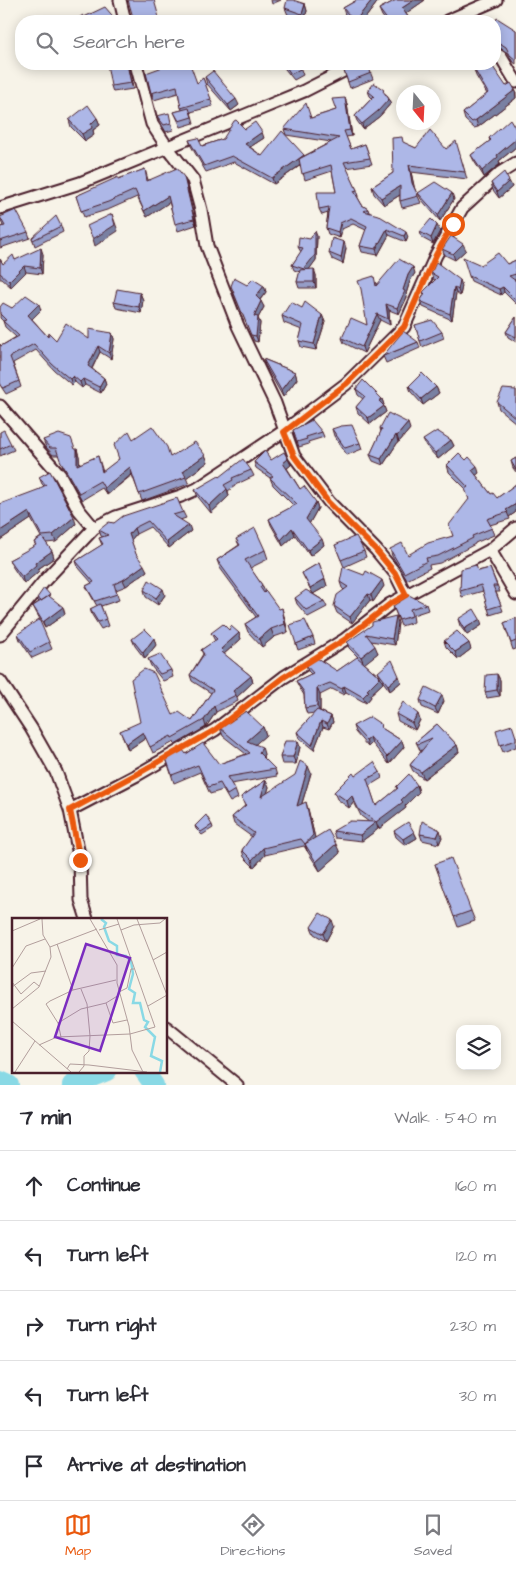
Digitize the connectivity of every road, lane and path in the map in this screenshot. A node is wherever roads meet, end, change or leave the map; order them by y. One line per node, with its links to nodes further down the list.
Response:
1 (120, 0): 3 (street)
2 (496, 0): 4 (street)
3 (124, 15)
4 (463, 15)
5 (501, 57): 8 (street)
6 (138, 70): 9 (street)
7 (346, 70): 9 (street)
8 (516, 82)
9 (167, 147): 11 (street); 13 (street)
10 (516, 162): 13 (street)
11 (0, 208)
12 (0, 406): 14 (street)
13 (284, 432): 14 (street); 18 (street)
14 (94, 528): 19 (street)
15 (516, 528): 16 (street)
16 (490, 550): 17 (street); 18 (street)
17 (516, 594)
18 (406, 595): 21 (street)
19 (0, 635)
20 (1, 685): 21 (street)
21 (70, 810): 22 (street)
22 (87, 918)
23 (168, 1028): 24 (street)
24 (237, 1085)

